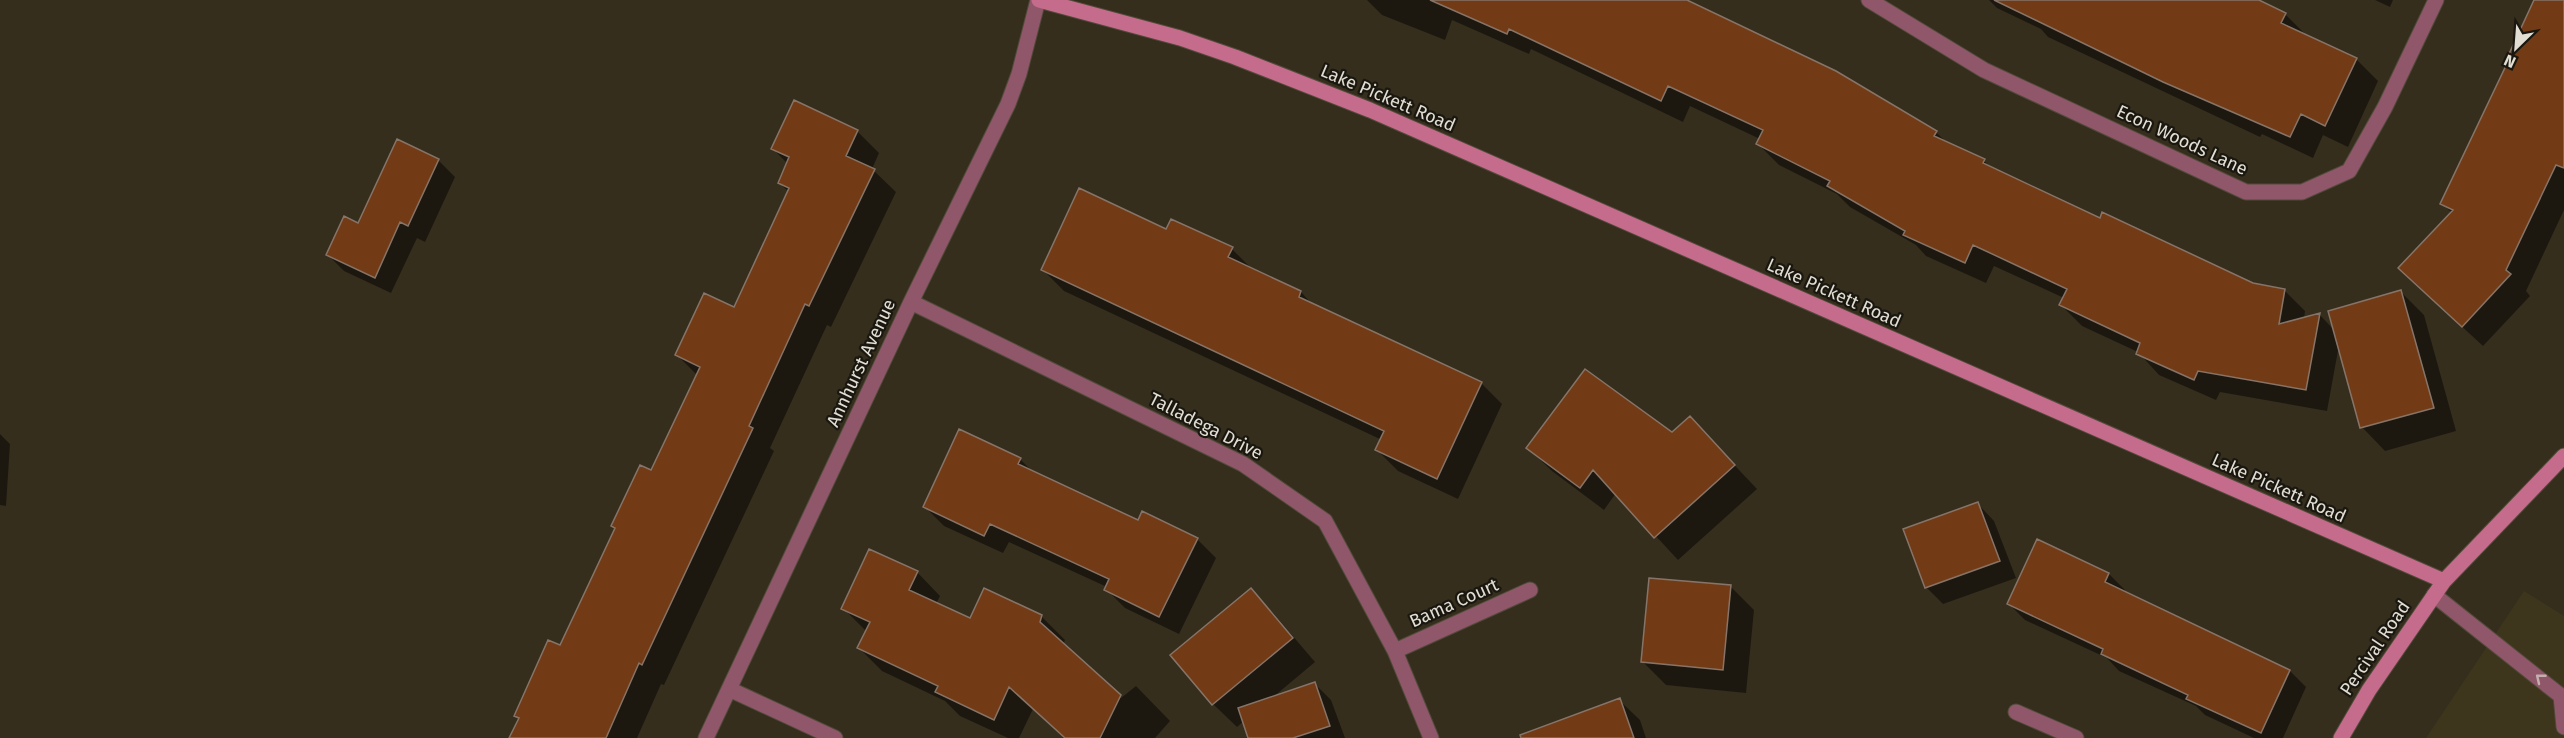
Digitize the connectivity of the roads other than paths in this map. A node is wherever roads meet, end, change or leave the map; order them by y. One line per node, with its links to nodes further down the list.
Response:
1 (1038, 0): 4 (street, Annhurst Avenue); 6 (main road, Lake Pickett Road)
2 (1869, 0): 3 (street, Econ Woods Lane)
3 (2436, 0)
4 (911, 302): 9 (street, Talladega Drive); 10 (street, Annhurst Avenue)
5 (2564, 456): 6 (main road)
6 (2444, 581): 8 (main road, Percival Road)
7 (1530, 590): 9 (street, Bama Court)
8 (2434, 595): 12 (street, one-way to 8); 17 (main road, Percival Road)
9 (1395, 651): 15 (street, Talladega Drive)
10 (729, 689): 13 (street, Annhurst Avenue); 14 (street)
11 (2016, 712): 16 (street)
12 (2564, 728): 18 (street)
13 (706, 738)
14 (835, 738)
15 (1431, 738)
16 (2076, 738)
17 (2341, 738)
18 (2559, 738)

